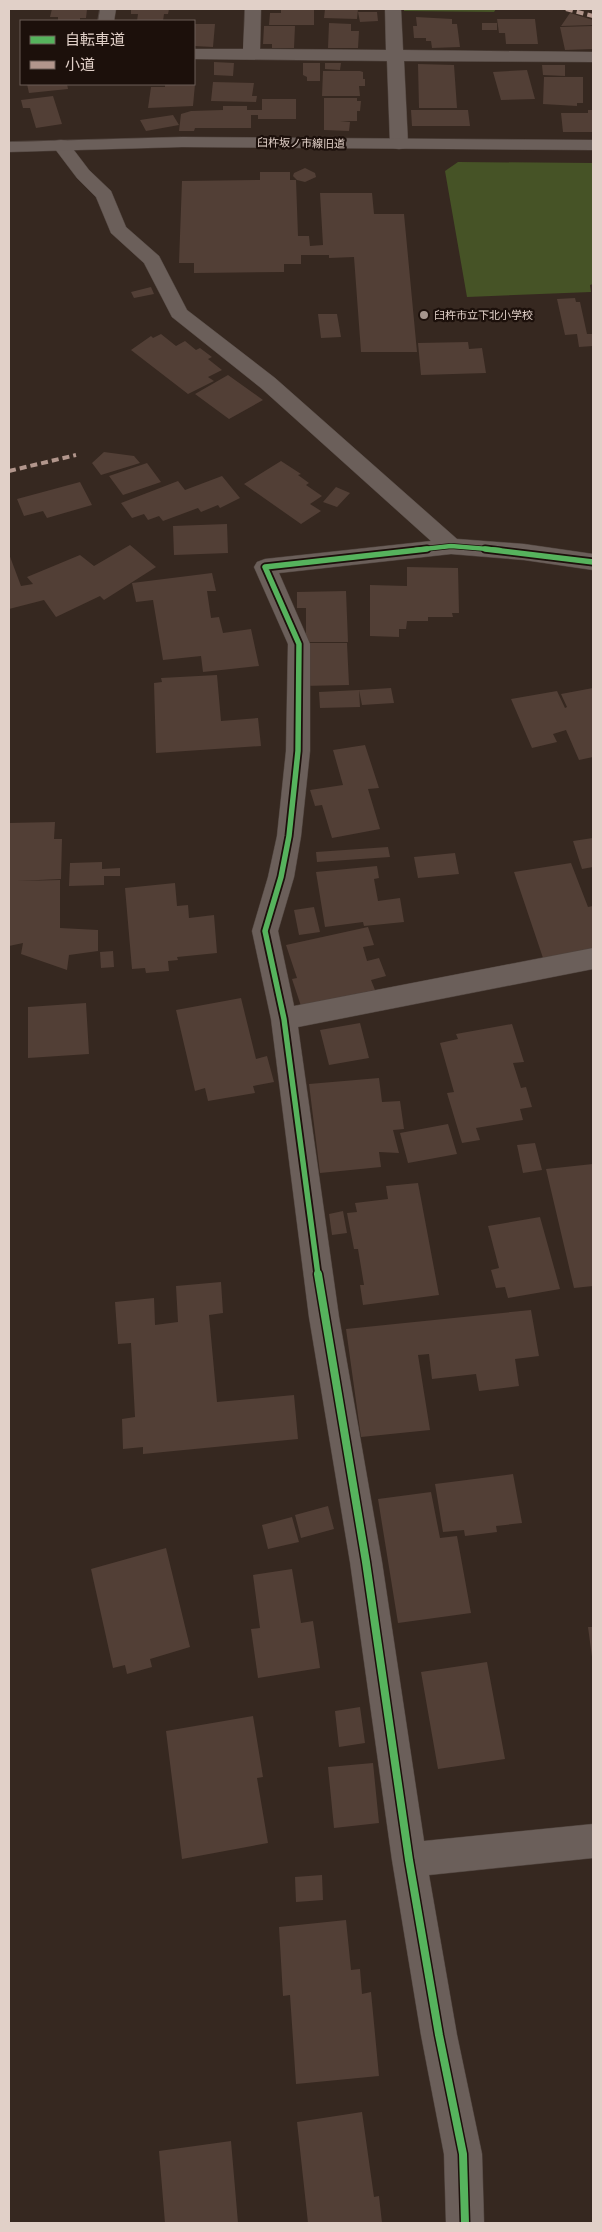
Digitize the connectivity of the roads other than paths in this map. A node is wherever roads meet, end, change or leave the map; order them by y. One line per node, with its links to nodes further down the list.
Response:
1 (253, 9): 4 (street)
2 (393, 9): 5 (street)
3 (195, 54): 4 (street)
4 (252, 55): 5 (street)
5 (395, 56): 6 (street); 7 (street)
6 (593, 56)
7 (399, 144): 8 (street, 臼杵坂ノ市線旧道); 9 (street, 臼杵坂ノ市線旧道)
8 (61, 145): 10 (street, 臼杵坂ノ市線旧道); 11 (street)
9 (593, 145)
10 (9, 147)
11 (451, 546): 12 (street); 14 (street)
12 (593, 562)
13 (593, 958): 14 (street)
14 (284, 1019): 16 (street)
15 (593, 1841): 16 (street)
16 (409, 1860): 17 (street)
17 (465, 2223)

